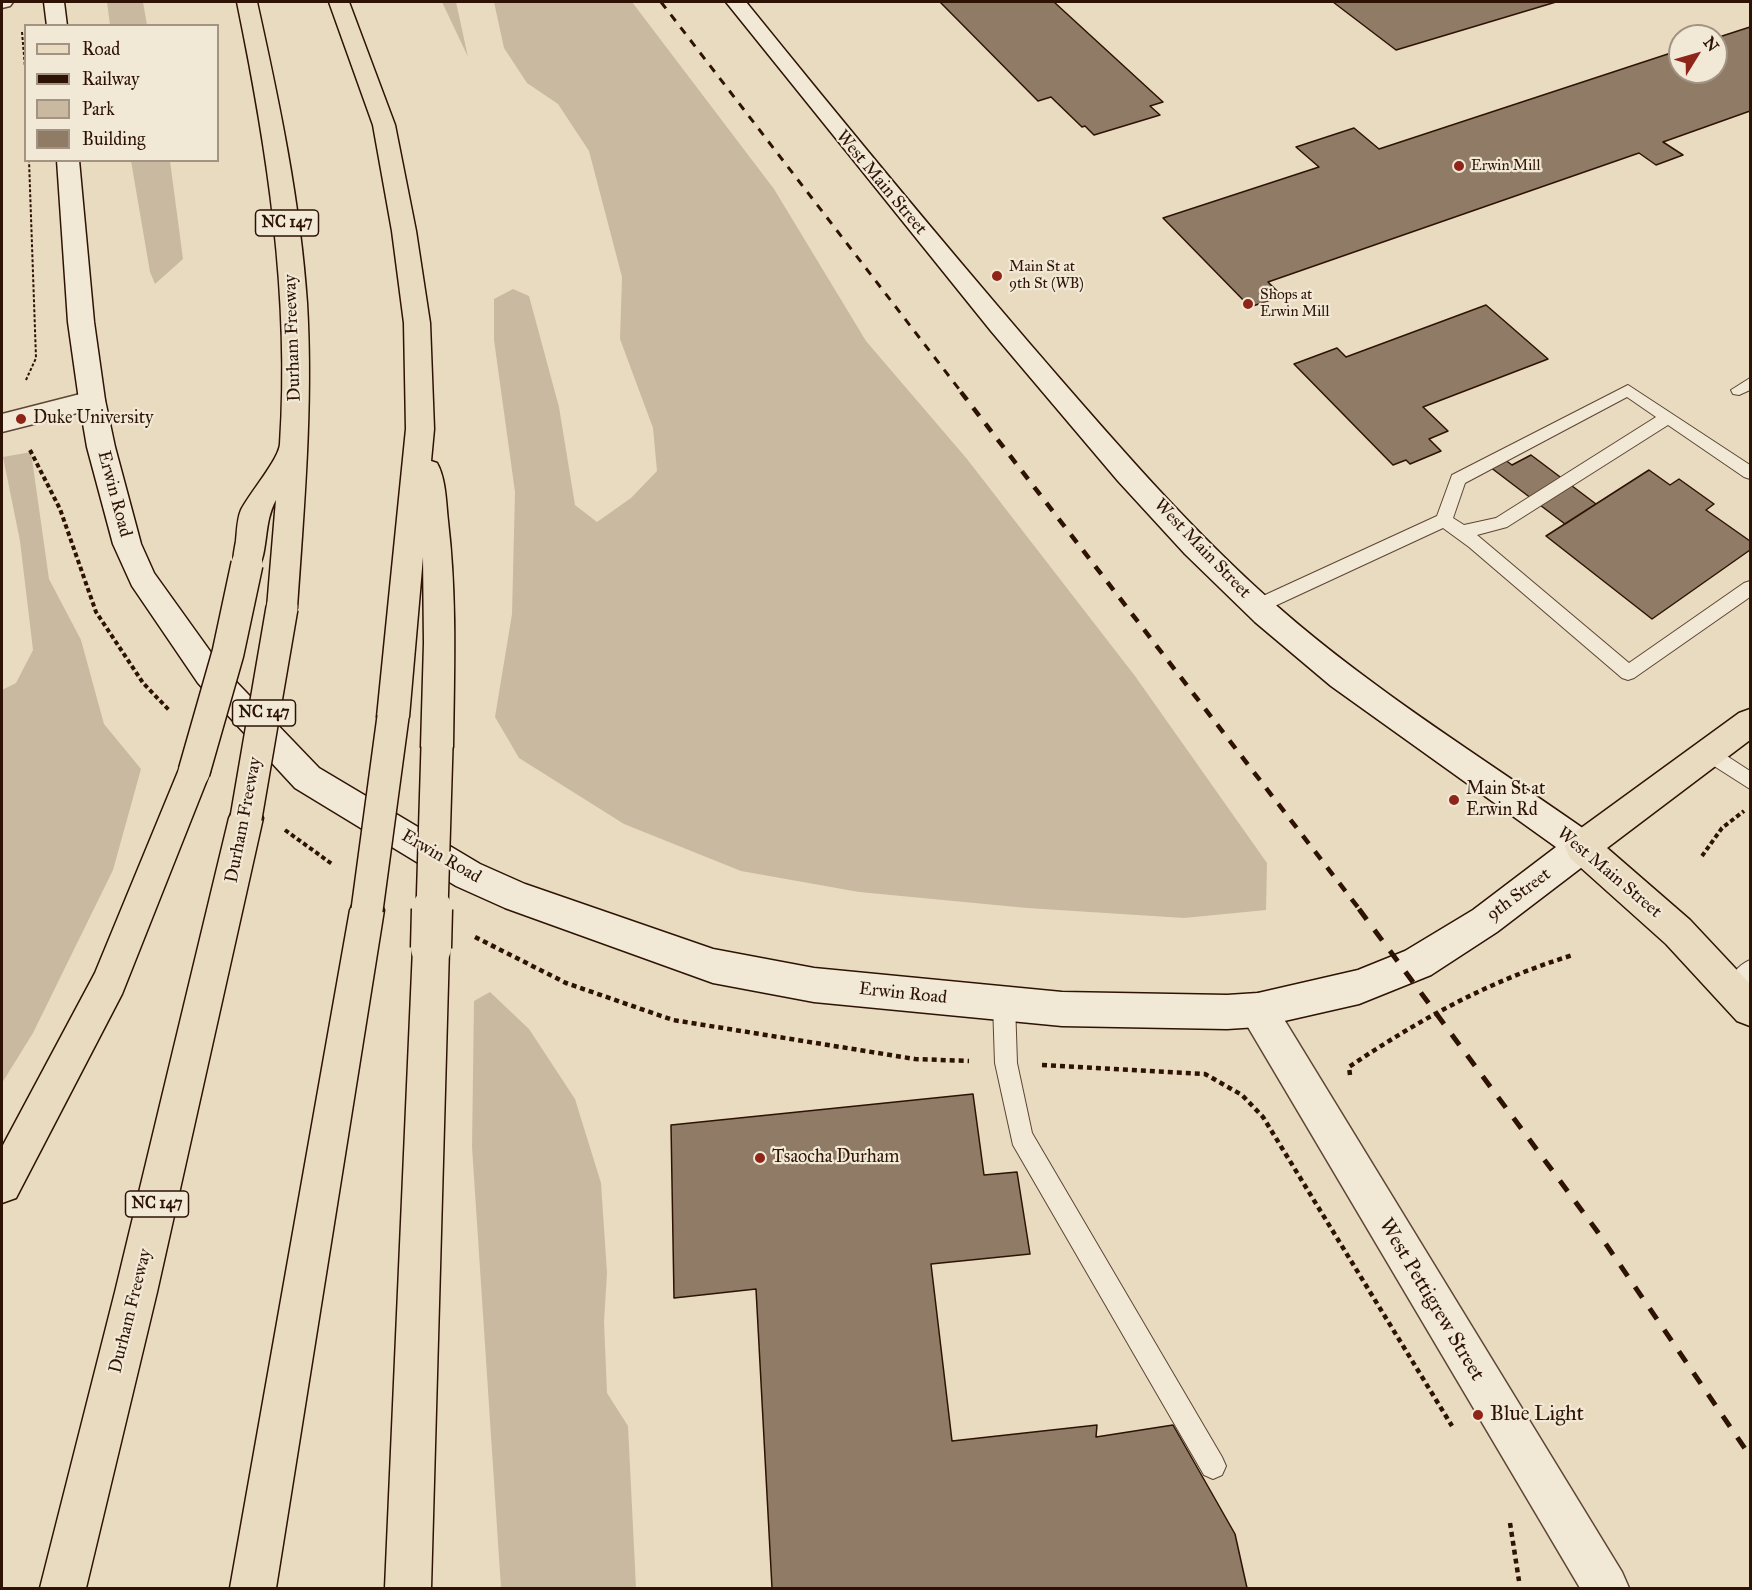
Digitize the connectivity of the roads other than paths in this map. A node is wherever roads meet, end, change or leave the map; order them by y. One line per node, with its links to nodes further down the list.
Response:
1 (54, 2): 5 (main road)
2 (247, 2): 11 (main road, Durham Freeway / NC 147)
3 (339, 2): 10 (main road)
4 (736, 2): 16 (main road, West Main Street)
5 (57, 24)
6 (68, 162): 7 (main road, Erwin Road)
7 (92, 400): 9 (main road); 22 (main road, Erwin Road)
8 (1668, 417): 12 (lane); 13 (lane); 14 (lane)
9 (2, 423)
10 (420, 429): 27 (main road, bridge); 28 (main road, bridge)
11 (294, 449): 24 (main road, bridge); 26 (main road, Durham Freeway / NC 147, bridge)
12 (1750, 473)
13 (1444, 520): 14 (lane); 16 (lane)
14 (1462, 532): 15 (lane)
15 (1750, 588)
16 (1258, 606): 20 (main road, West Main Street)
17 (1750, 722): 18 (main road, 9th Street)
18 (1710, 753): 19 (lane); 20 (main road, 9th Street)
19 (1750, 781)
20 (1582, 848): 21 (main road, West Main Street); 23 (main road, 9th Street)
21 (1745, 990)
22 (1004, 1004): 23 (main road, Erwin Road); 25 (lane)
23 (1258, 1010): 29 (main road, West Pettigrew Street)
24 (2, 1184)
25 (1214, 1466)
26 (63, 1588)
27 (253, 1588)
28 (408, 1588)
29 (1606, 1588)

